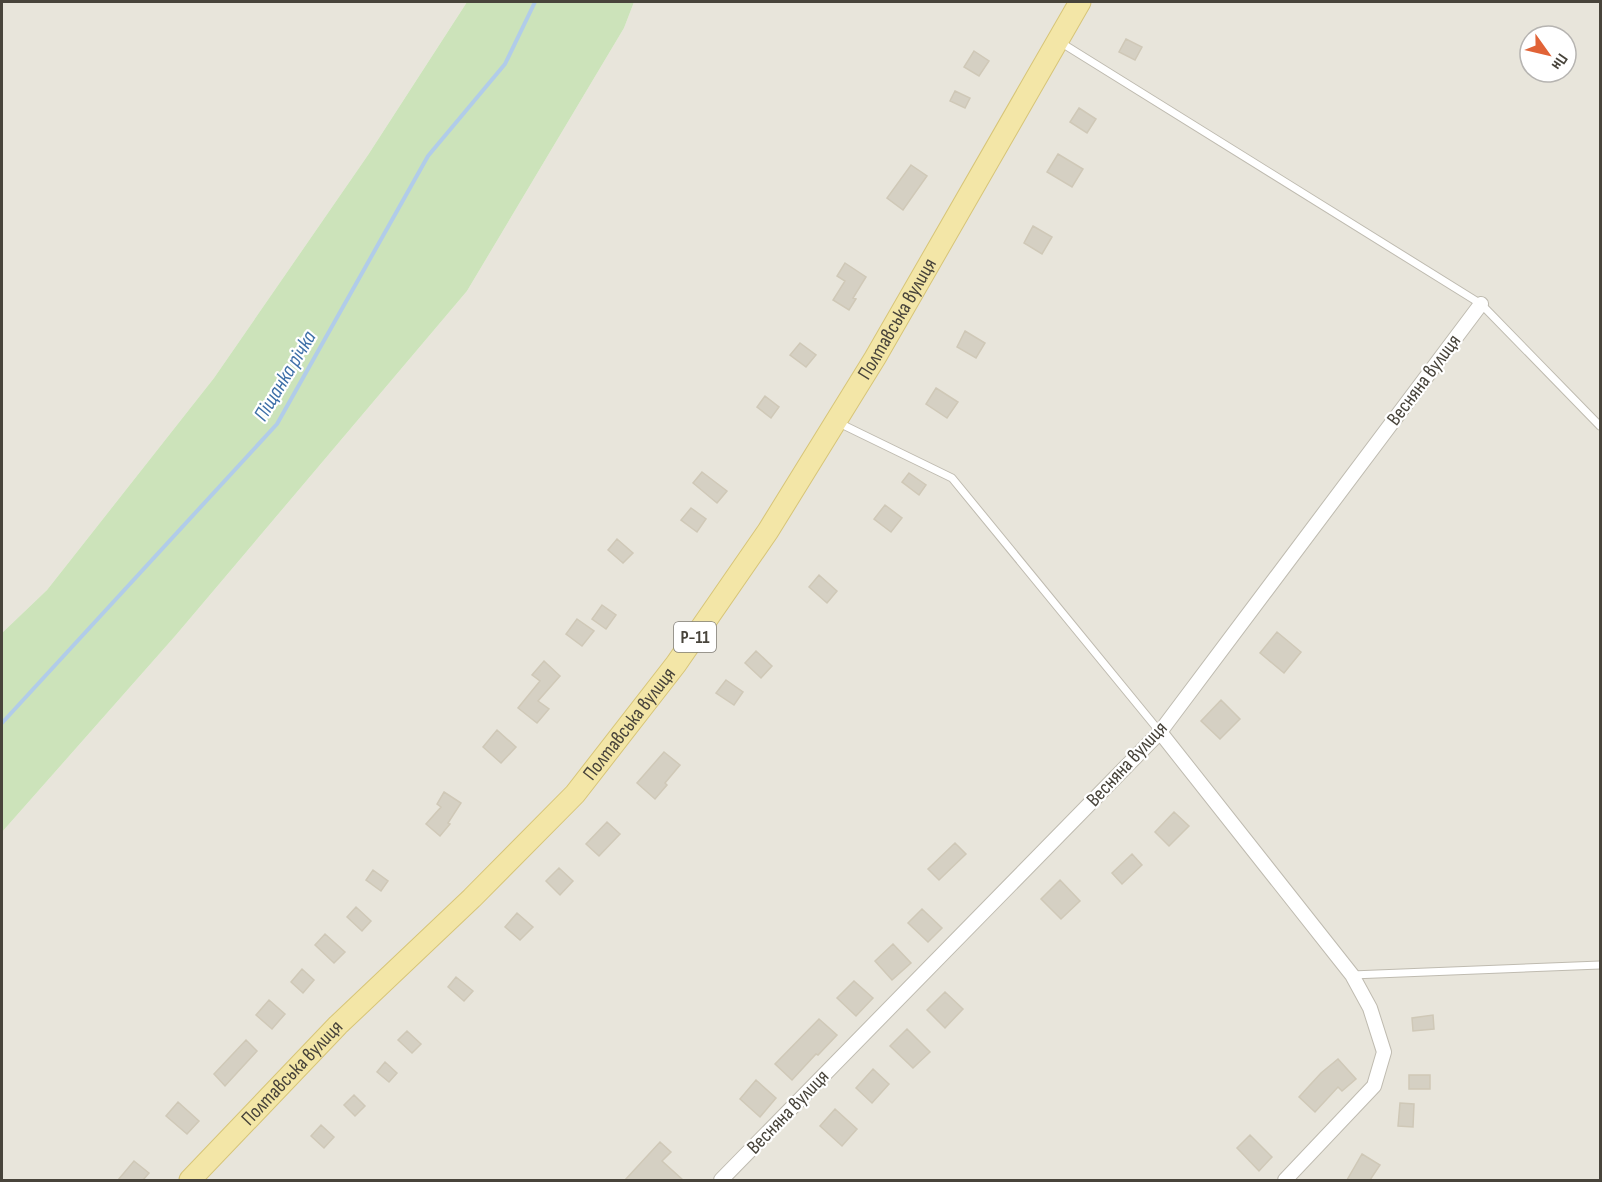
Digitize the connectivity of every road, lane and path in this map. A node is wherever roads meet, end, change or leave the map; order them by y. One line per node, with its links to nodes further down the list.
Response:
1 (1080, 2): 2 (main road, Полтавська вулиця / Р-11)
2 (1057, 41): 3 (lane); 4 (main road, Полтавська вулиця / Р-11)
3 (1481, 304): 5 (lane); 6 (street, Весняна вулиця)
4 (836, 421): 6 (lane); 9 (main road, Полтавська вулиця / Р-11)
5 (1600, 426)
6 (1160, 732): 8 (street); 10 (street, Весняна вулиця)
7 (1600, 965): 8 (lane)
8 (1352, 975): 11 (street)
9 (190, 1180)
10 (721, 1180)
11 (1285, 1180)

